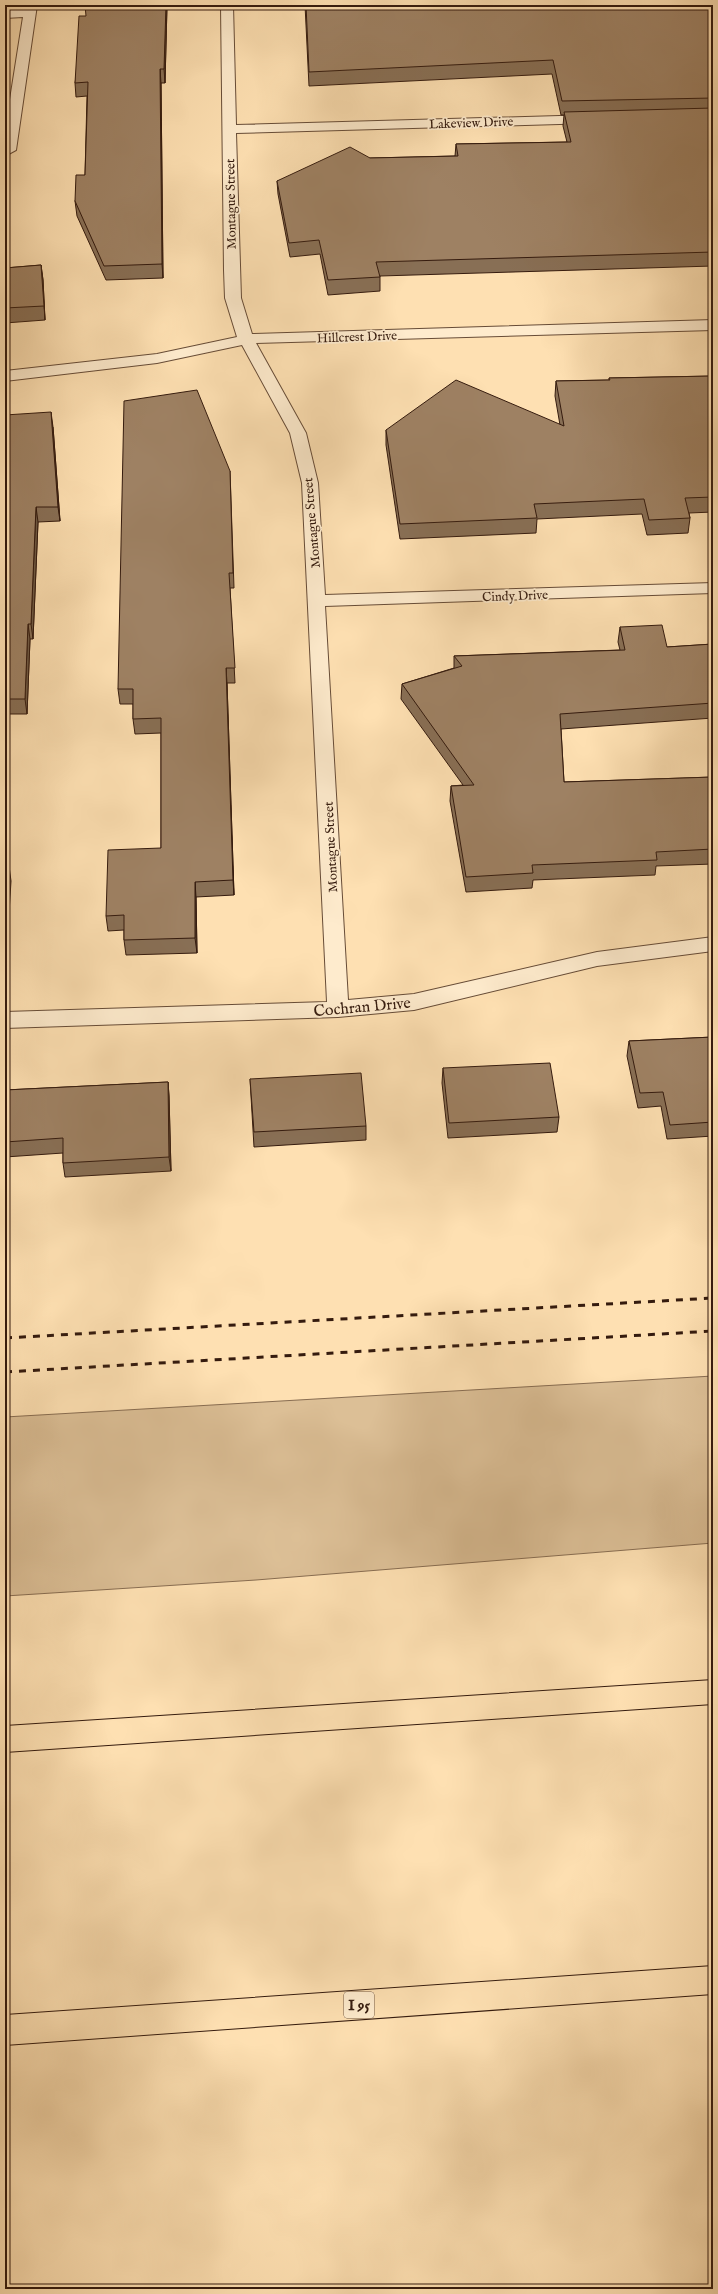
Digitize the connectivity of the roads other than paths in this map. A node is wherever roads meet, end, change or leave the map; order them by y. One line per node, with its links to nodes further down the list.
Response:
1 (227, 5): 5 (street, Montague Street)
2 (30, 9): 3 (street); 6 (street)
3 (5, 14)
4 (608, 119): 5 (street, Lakeview Drive)
5 (228, 129): 8 (street, Montague Street)
6 (5, 152)
7 (713, 325): 8 (street, Hillcrest Drive)
8 (246, 339): 9 (street, Hillcrest Drive); 11 (street, Montague Street)
9 (5, 376)
10 (713, 588): 11 (street, Cindy Drive)
11 (317, 601): 13 (street, Montague Street)
12 (713, 944): 13 (street, Cochran Drive)
13 (338, 1009): 14 (street, Cochran Drive)
14 (5, 1020)
15 (713, 1692): 16 (highway)
16 (5, 1739)
17 (713, 1980): 18 (highway, I 95)
18 (5, 2030)

